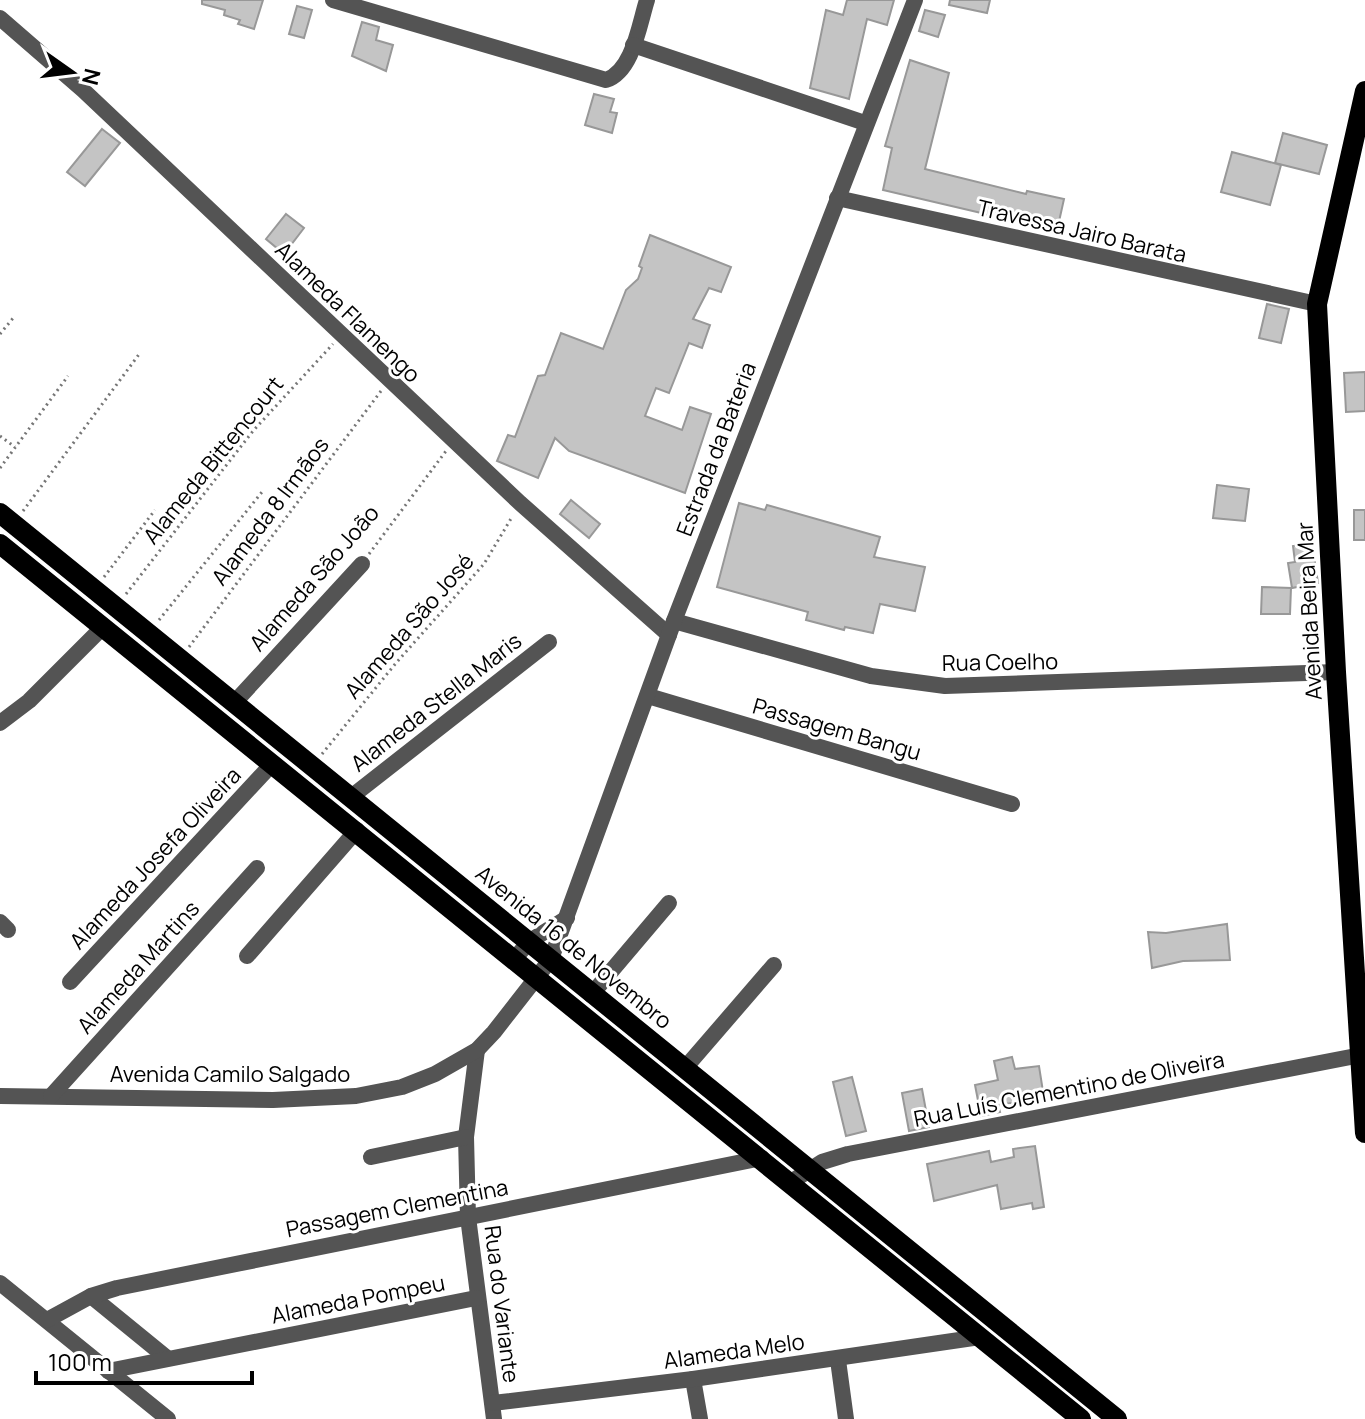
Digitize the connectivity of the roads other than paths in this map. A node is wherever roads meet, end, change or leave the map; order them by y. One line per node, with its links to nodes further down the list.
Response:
1 (333, 0): 4 (street)
2 (647, 0): 6 (street)
3 (915, 0): 8 (street, Estrada da Bateria)
4 (374, 5): 6 (street)
5 (0, 18): 15 (street, Alameda Flamengo)
6 (633, 45): 8 (street)
7 (1365, 91): 10 (main road, Avenida Beira Mar)
8 (865, 123): 9 (street, Estrada da Bateria)
9 (837, 198): 10 (street, Travessa Jairo Barata); 15 (street, Estrada da Bateria)
10 (1317, 304): 17 (main road, Avenida Beira Mar)
11 (6, 519): 19 (main road, Avenida 16 de Novembro)
12 (0, 544): 14 (main road, Avenida 16 de Novembro)
13 (362, 564): 19 (street, Alameda São João)
14 (103, 627): 20 (street); 21 (main road, Avenida 16 de Novembro)
15 (671, 628): 17 (street, Rua Coelho); 18 (street, Estrada da Bateria)
16 (549, 642): 22 (street, Alameda Stella Maris)
17 (1336, 672): 37 (main road, Avenida Beira Mar)
18 (648, 696): 23 (street, Passagem Bangu); 27 (street, Estrada da Bateria)
19 (234, 703): 22 (main road, Avenida 16 de Novembro)
20 (0, 723)
21 (273, 763): 24 (main road, Avenida 16 de Novembro); 34 (street, Alameda Josefa Oliveira)
22 (351, 797): 28 (main road, Avenida 16 de Novembro)
23 (1012, 804)
24 (357, 830): 29 (street); 30 (main road, Avenida 16 de Novembro)
25 (257, 868): 40 (street, Alameda Martins)
26 (669, 903): 35 (street)
27 (567, 918): 28 (street); 31 (street, Estrada da Bateria)
28 (530, 941): 30 (street); 31 (main road, Avenida 16 de Novembro)
29 (247, 956)
30 (515, 958): 33 (main road, Avenida 16 de Novembro)
31 (551, 959): 33 (street, Avenida Camilo Salgado); 35 (main road, Avenida 16 de Novembro)
32 (774, 965): 38 (street)
33 (538, 976): 36 (street, Avenida Camilo Salgado); 44 (main road, Avenida 16 de Novembro)
34 (70, 982)
35 (591, 995): 38 (main road, Avenida 16 de Novembro)
36 (477, 1050): 40 (street, Avenida Camilo Salgado); 42 (street, Rua do Variante)
37 (1361, 1055): 41 (main road, Avenida Beira Mar); 45 (street, Rua Luís Clementino de Oliveira)
38 (685, 1068): 45 (main road, Avenida 16 de Novembro)
39 (0, 1096): 40 (street, Avenida Camilo Salgado)
40 (51, 1096)
41 (1365, 1133)
42 (466, 1137): 43 (street); 46 (street, Rua do Variante)
43 (371, 1157)
44 (762, 1158): 45 (main road, Avenida 16 de Novembro); 46 (street, Passagem Clementina)
45 (799, 1176): 51 (main road, Avenida 16 de Novembro); 61 (main road, Avenida 16 de Novembro)
46 (468, 1217): 48 (street, Passagem Clementina); 49 (street, Rua do Variante)
47 (0, 1283): 50 (street)
48 (91, 1296): 50 (street, Passagem Clementina); 52 (street)
49 (476, 1298): 52 (street, Alameda Pompeu); 56 (street, Rua do Variante)
50 (47, 1320): 54 (street)
51 (980, 1337): 53 (street, Alameda Melo); 60 (main road, Avenida 16 de Novembro)
52 (167, 1358): 54 (street, Alameda Pompeu)
53 (838, 1360): 55 (street, Alameda Melo); 59 (street)
54 (108, 1371): 57 (street)
55 (693, 1379): 56 (street, Alameda Melo); 58 (street)
56 (494, 1411)
57 (168, 1419)
58 (700, 1419)
59 (846, 1419)
60 (1081, 1419)
61 (1117, 1419)

